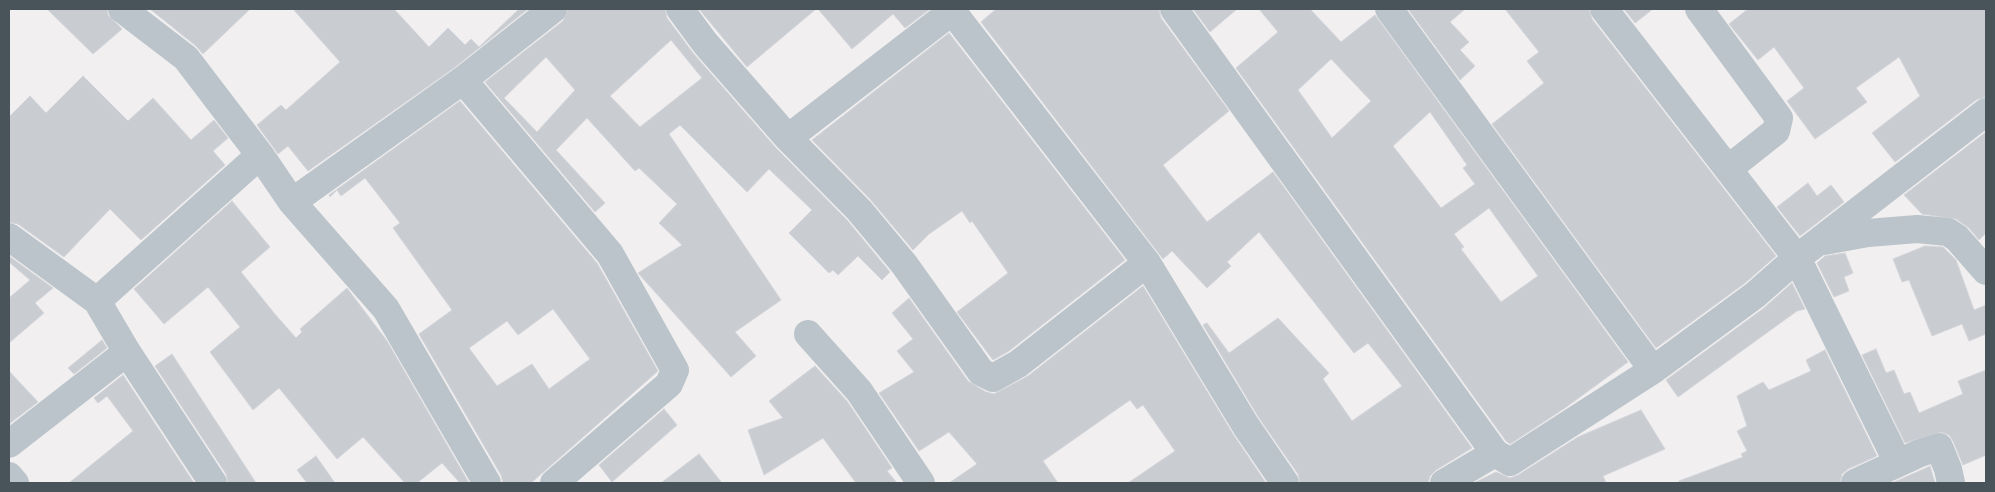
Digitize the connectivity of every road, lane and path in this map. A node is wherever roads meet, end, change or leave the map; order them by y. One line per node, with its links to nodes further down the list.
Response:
1 (122, 9): 12 (street)
2 (553, 9): 9 (street)
3 (680, 9): 11 (street)
4 (1174, 9): 26 (street)
5 (1389, 9): 23 (street)
6 (1604, 9): 13 (street)
7 (1699, 9): 13 (street)
8 (953, 10): 11 (street); 18 (street)
9 (463, 80): 14 (street); 31 (street)
10 (1986, 112): 16 (street)
11 (788, 138): 18 (street)
12 (260, 155): 14 (street); 20 (street)
13 (1728, 169): 17 (street)
14 (292, 202): 30 (street)
15 (9, 237): 20 (street)
16 (1820, 242): 17 (street); 19 (street)
17 (1797, 258): 23 (street); 25 (street)
18 (1147, 262): 33 (street)
19 (1986, 271)
20 (97, 300): 22 (street)
21 (808, 334): 32 (street)
22 (127, 352): 24 (street); 29 (street)
23 (1653, 370): 26 (street)
24 (9, 444)
25 (1898, 463): 35 (street); 36 (street)
26 (1507, 466): 34 (street)
27 (9, 476): 28 (street)
28 (15, 483)
29 (213, 483)
30 (487, 483)
31 (554, 483)
32 (921, 483)
33 (1285, 483)
34 (1444, 483)
35 (1855, 483)
36 (1951, 483)

